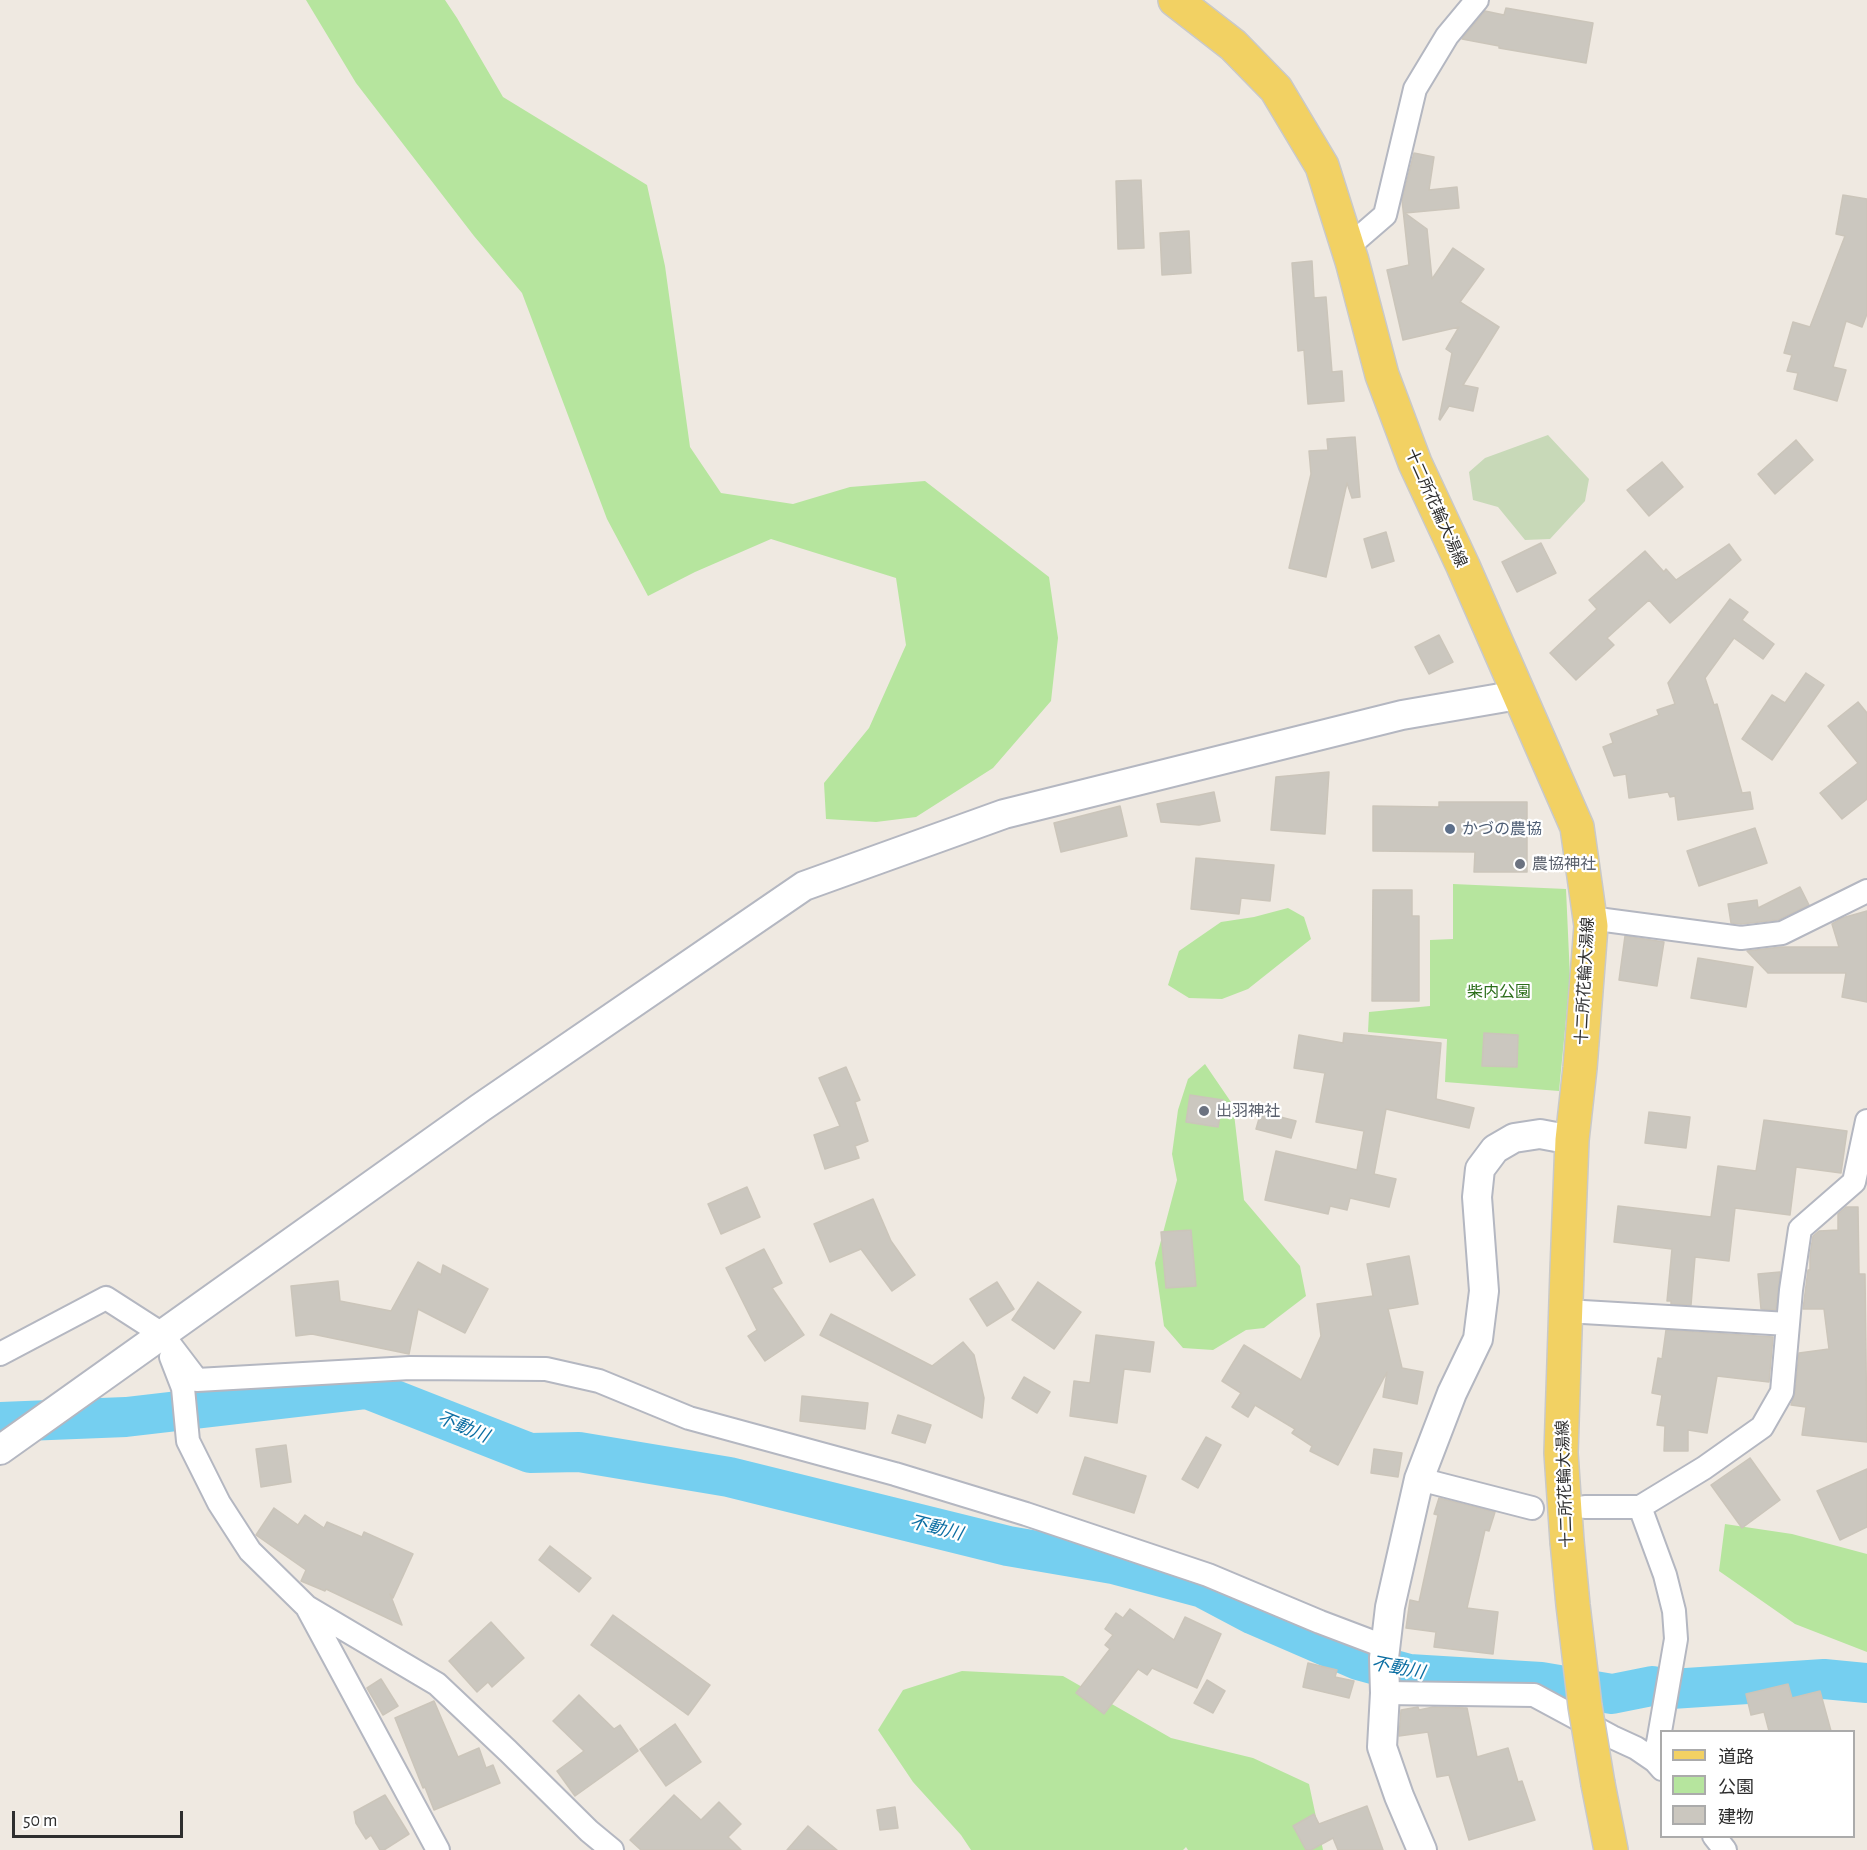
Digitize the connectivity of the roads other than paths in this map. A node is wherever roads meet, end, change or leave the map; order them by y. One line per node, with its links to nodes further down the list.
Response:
1 (1175, 0): 3 (main road, 十二所花輪大湯線)
2 (1477, 0): 3 (street)
3 (1348, 248): 4 (main road, 十二所花輪大湯線)
4 (1518, 695): 6 (main road, 十二所花輪大湯線); 12 (street)
5 (1867, 891): 6 (street)
6 (1590, 918): 8 (main road, 十二所花輪大湯線)
7 (1867, 1121): 9 (street)
8 (1572, 1140): 10 (main road, 十二所花輪大湯線); 15 (street)
9 (1861, 1182): 11 (street)
10 (1566, 1311): 11 (street); 28 (main road, 十二所花輪大湯線, bridge)
11 (1788, 1324): 17 (street)
12 (162, 1334): 13 (street); 14 (street); 19 (street); 20 (street)
13 (0, 1354)
14 (7, 1445)
15 (1419, 1479): 18 (street); 20 (street)
16 (1586, 1507): 17 (street)
17 (1640, 1507): 21 (street)
18 (1532, 1508)
19 (307, 1607): 25 (street); 26 (street)
20 (1385, 1670): 23 (street); 27 (street)
21 (1661, 1730)
22 (1660, 1733): 23 (street)
23 (1657, 1764)
24 (1716, 1838): 29 (street)
25 (438, 1850)
26 (612, 1850)
27 (1422, 1850)
28 (1611, 1850)
29 (1725, 1850)

